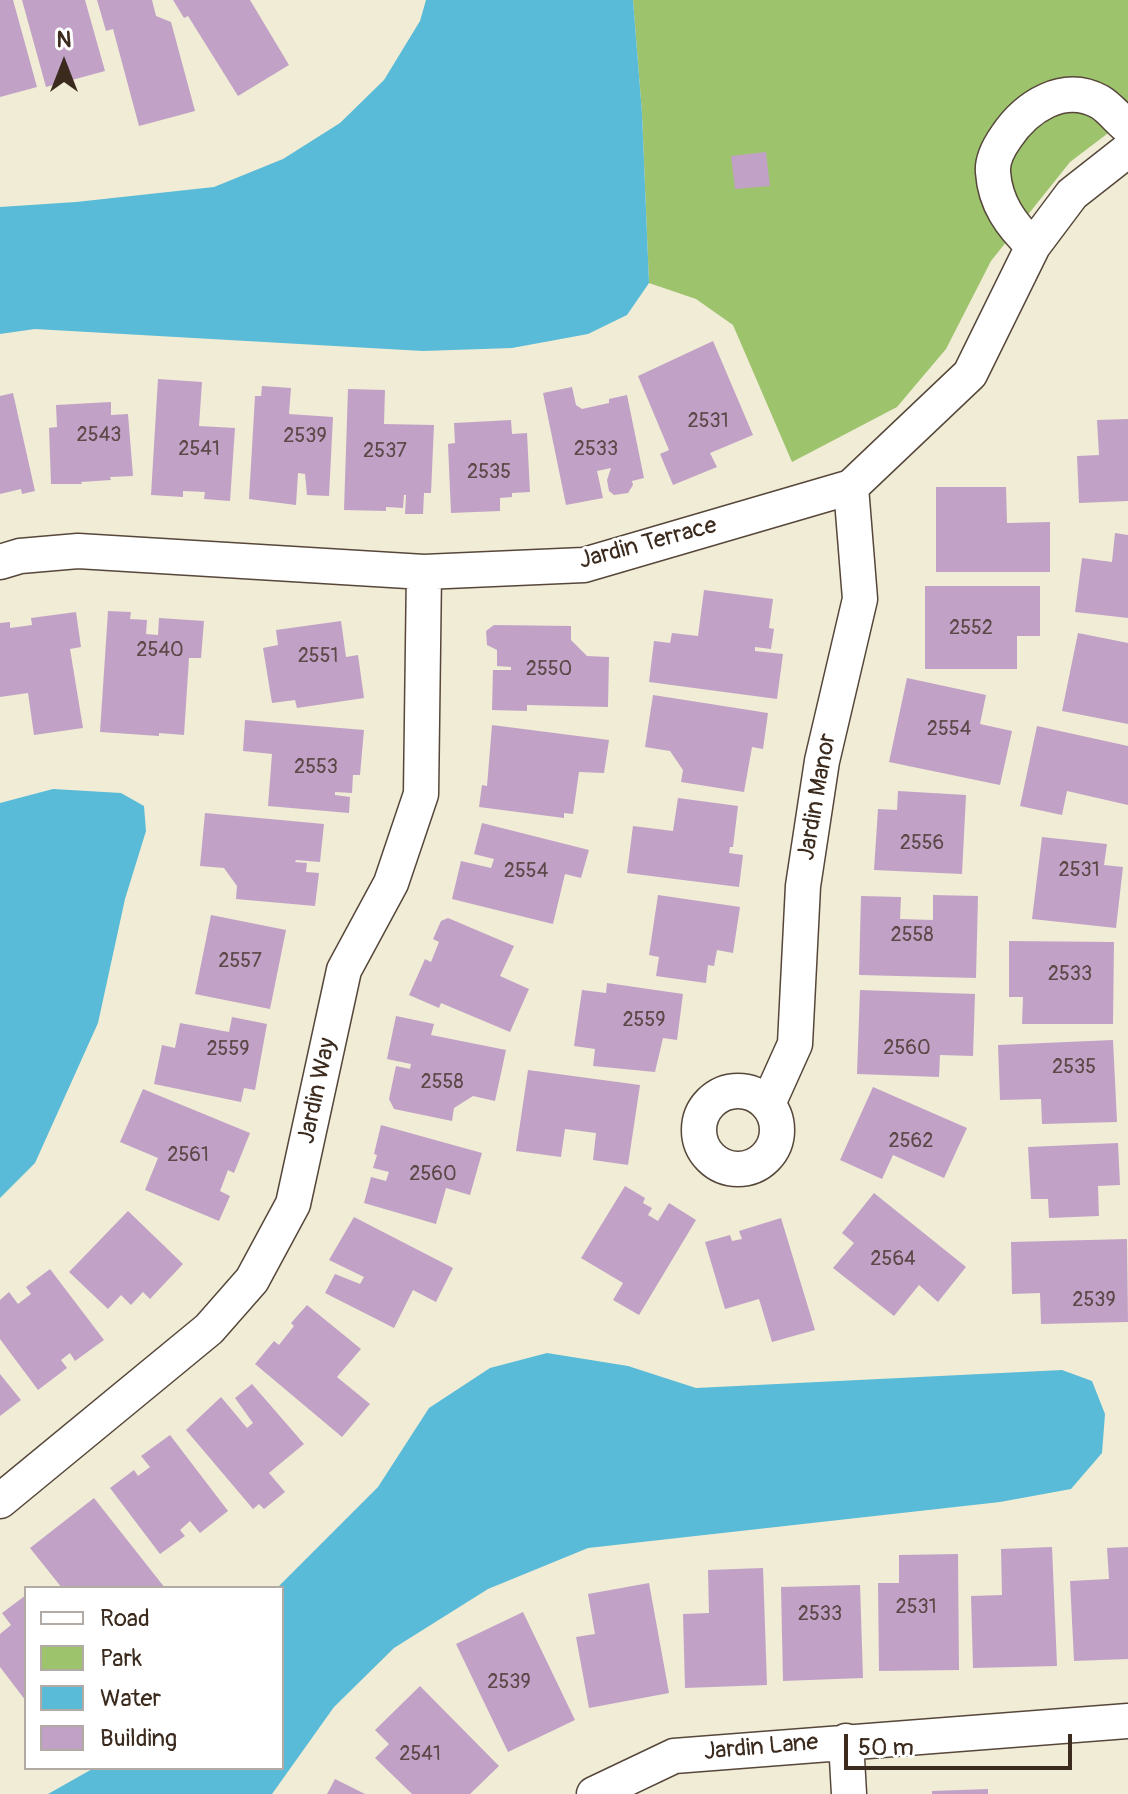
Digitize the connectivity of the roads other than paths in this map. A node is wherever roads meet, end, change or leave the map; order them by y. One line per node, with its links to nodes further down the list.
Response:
1 (1128, 127): 3 (street)
2 (1128, 150): 3 (street, Jardin Terrace)
3 (1033, 246): 4 (street, Jardin Terrace)
4 (851, 487): 6 (street, Jardin Terrace); 7 (street, Jardin Manor)
5 (0, 562): 6 (street, Jardin Terrace)
6 (424, 572): 8 (street, Jardin Way)
7 (768, 1104)
8 (0, 1501)
9 (1128, 1721): 10 (street, Jardin Lane)
10 (846, 1741): 11 (street, Jardin Lane); 12 (street)
11 (594, 1794)
12 (849, 1794)

